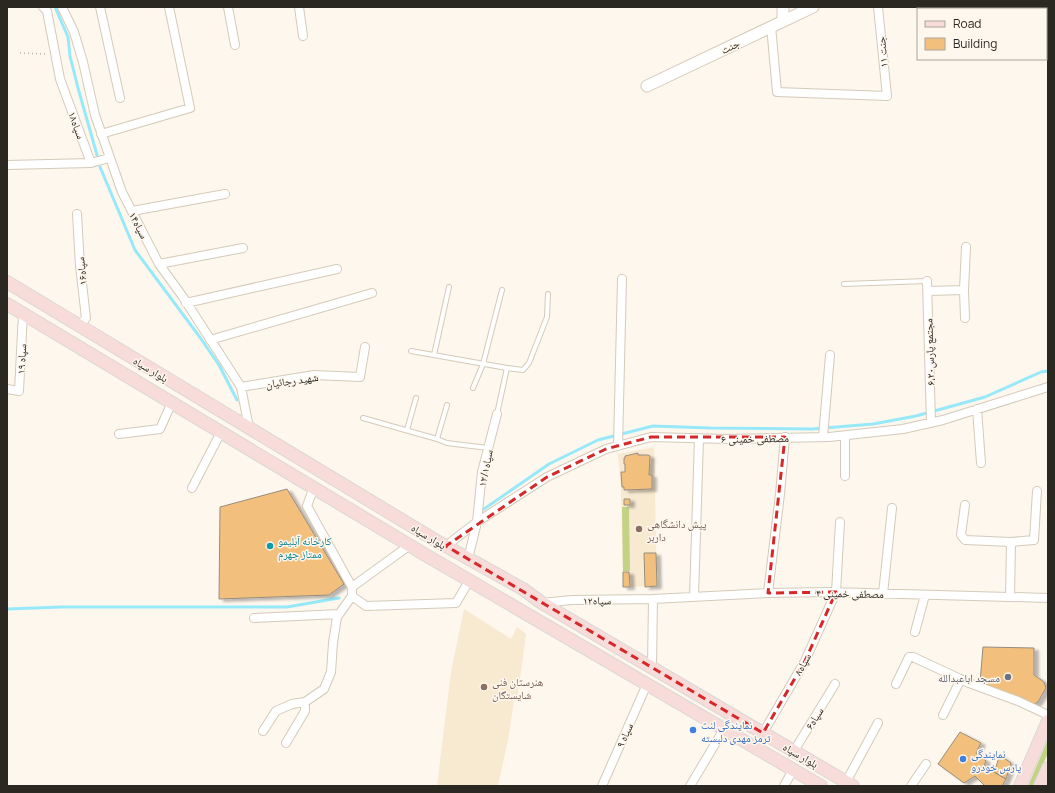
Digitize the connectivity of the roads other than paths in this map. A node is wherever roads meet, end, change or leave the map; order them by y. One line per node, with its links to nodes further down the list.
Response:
1 (43, 7): 18 (street, سپاه۱۸)
2 (62, 7): 16 (street, سپاه۱۴)
3 (100, 7): 15 (street)
4 (169, 7): 16 (street)
5 (228, 7): 13 (street)
6 (299, 7): 12 (street)
7 (783, 7): 10 (street)
8 (813, 7): 10 (street, جنت)
9 (878, 7): 11 (street, جنت ۱۱)
10 (783, 21): 11 (street, جنت)
11 (771, 26): 14 (street, جنت)
12 (303, 36)
13 (235, 45)
14 (647, 86)
15 (120, 98)
16 (101, 134): 17 (street, سپاه۱۴)
17 (109, 158): 18 (street); 21 (street, سپاه۱۴)
18 (91, 163): 19 (street)
19 (7, 165)
20 (225, 194): 21 (street)
21 (132, 211): 25 (street, سپاه۱۴)
22 (77, 214): 41 (street, سپاه۱۶)
23 (966, 247): 33 (street)
24 (243, 248): 25 (street)
25 (159, 264): 37 (street, سپاه۱۴)
26 (336, 269): 37 (street)
27 (622, 279): 69 (street)
28 (927, 281): 30 (lane); 34 (street, ۶،مجتمع پارس۲۰)
29 (7, 282): 41 (main road, بلوار سپاه)
30 (844, 284)
31 (449, 287): 45 (lane)
32 (502, 290): 47 (lane)
33 (964, 290): 34 (street); 40 (street)
34 (928, 291): 59 (street, ۶،مجتمع پارس۲۰)
35 (372, 292): 42 (street)
36 (548, 294): 48 (lane)
37 (186, 303): 42 (street, سپاه۱۴)
38 (7, 304): 39 (main road, بلوار سپاه)
39 (23, 313): 52 (street, سپاه ۱۹); 54 (main road, بلوار سپاه)
40 (965, 318)
41 (79, 326): 60 (main road, بلوار سپاه)
42 (210, 340): 49 (street, سپاه۱۴)
43 (365, 347): 49 (street, شهید رجائیان)
44 (411, 351): 45 (lane)
45 (434, 355): 47 (lane)
46 (830, 355): 66 (street)
47 (483, 364): 48 (lane); 51 (lane)
48 (507, 368): 57 (lane)
49 (240, 387): 60 (street, سپاه۱۴)
50 (1048, 387): 56 (street, مصطفی خمینی ۶)
51 (473, 388)
52 (7, 389)
53 (416, 398): 61 (lane)
54 (172, 402): 62 (main road, بلوار سپاه); 63 (street)
55 (447, 405): 68 (lane)
56 (977, 409): 59 (street, مصطفی خمینی ۶); 71 (street)
57 (497, 414): 70 (street, سپاه۱۲/۱)
58 (364, 418): 61 (lane)
59 (931, 423): 64 (street, مصطفی خمینی ۶)
60 (249, 428): 82 (main road, بلوار سپاه)
61 (407, 430): 68 (lane)
62 (221, 432): 73 (main road, بلوار سپاه); 74 (street)
63 (119, 434)
64 (845, 436): 66 (street, مصطفی خمینی ۶); 72 (street)
65 (785, 437): 66 (street, مصطفی خمینی ۶); 67 (street, مصطفی خمینی ۶); 87 (street)
66 (823, 437)
67 (699, 438): 69 (street, مصطفی خمینی ۶); 91 (street)
68 (437, 439): 70 (lane)
69 (618, 446): 78 (street, مصطفی خمینی ۶)
70 (488, 448): 78 (street, سپاه۱۲/۱)
71 (981, 463)
72 (845, 476)
73 (314, 487): 81 (main road, بلوار سپاه); 85 (street)
74 (192, 488)
75 (1037, 491): 80 (street)
76 (965, 505): 80 (street)
77 (892, 508): 88 (street)
78 (477, 522): 82 (street); 83 (street, سپاه۱۲/۱)
79 (840, 522): 86 (street)
80 (1011, 542): 92 (street)
81 (410, 545): 84 (main road, بلوار سپاه); 85 (street)
82 (446, 546): 83 (main road, بلوار سپاه)
83 (468, 558): 95 (main road, بلوار سپاه)
84 (469, 580): 90 (street); 97 (main road, بلوار سپاه)
85 (352, 587): 90 (street)
86 (836, 592): 87 (street, مصطفی خمینی ۴); 88 (street, مصطفی خمینی ۴); 112 (street, سپاه۸)
87 (768, 593): 91 (street, مصطفی خمینی ۴)
88 (883, 594): 89 (street, مصطفی خمینی ۴)
89 (925, 595): 92 (street, مصطفی خمینی ۴); 99 (street)
90 (352, 596): 96 (street)
91 (694, 597): 94 (street, مصطفی خمینی ۴)
92 (1010, 597): 93 (street, مصطفی خمینی ۴)
93 (1048, 598)
94 (653, 599): 95 (street, سپاه۱۲); 100 (street)
95 (542, 602): 97 (main road); 100 (main road, بلوار سپاه)
96 (339, 614): 98 (street); 105 (street)
97 (530, 616): 102 (main road, بلوار سپاه)
98 (254, 618)
99 (915, 632)
100 (652, 667): 112 (main road, بلوار سپاه)
101 (961, 679): 104 (street); 106 (street); 107 (street)
102 (647, 684): 110 (main road, بلوار سپاه); 119 (street, سپاه ۹)
103 (835, 684): 114 (street, سپاه۶)
104 (896, 684)
105 (305, 702): 111 (street); 113 (street)
106 (943, 715)
107 (1048, 715)
108 (1048, 722): 124 (main road)
109 (878, 723): 118 (street)
110 (724, 729): 117 (main road, بلوار سپاه); 120 (street)
111 (263, 731)
112 (763, 733): 114 (main road, بلوار سپاه)
113 (286, 743)
114 (794, 751): 118 (main road, بلوار سپاه)
115 (926, 764): 123 (street)
116 (1048, 768): 125 (main road)
117 (793, 770): 121 (street); 122 (main road, بلوار سپاه)
118 (850, 784)
119 (602, 786)
120 (690, 786)
121 (784, 786)
122 (821, 786)
123 (911, 786)
124 (1020, 786)
125 (1040, 786)

